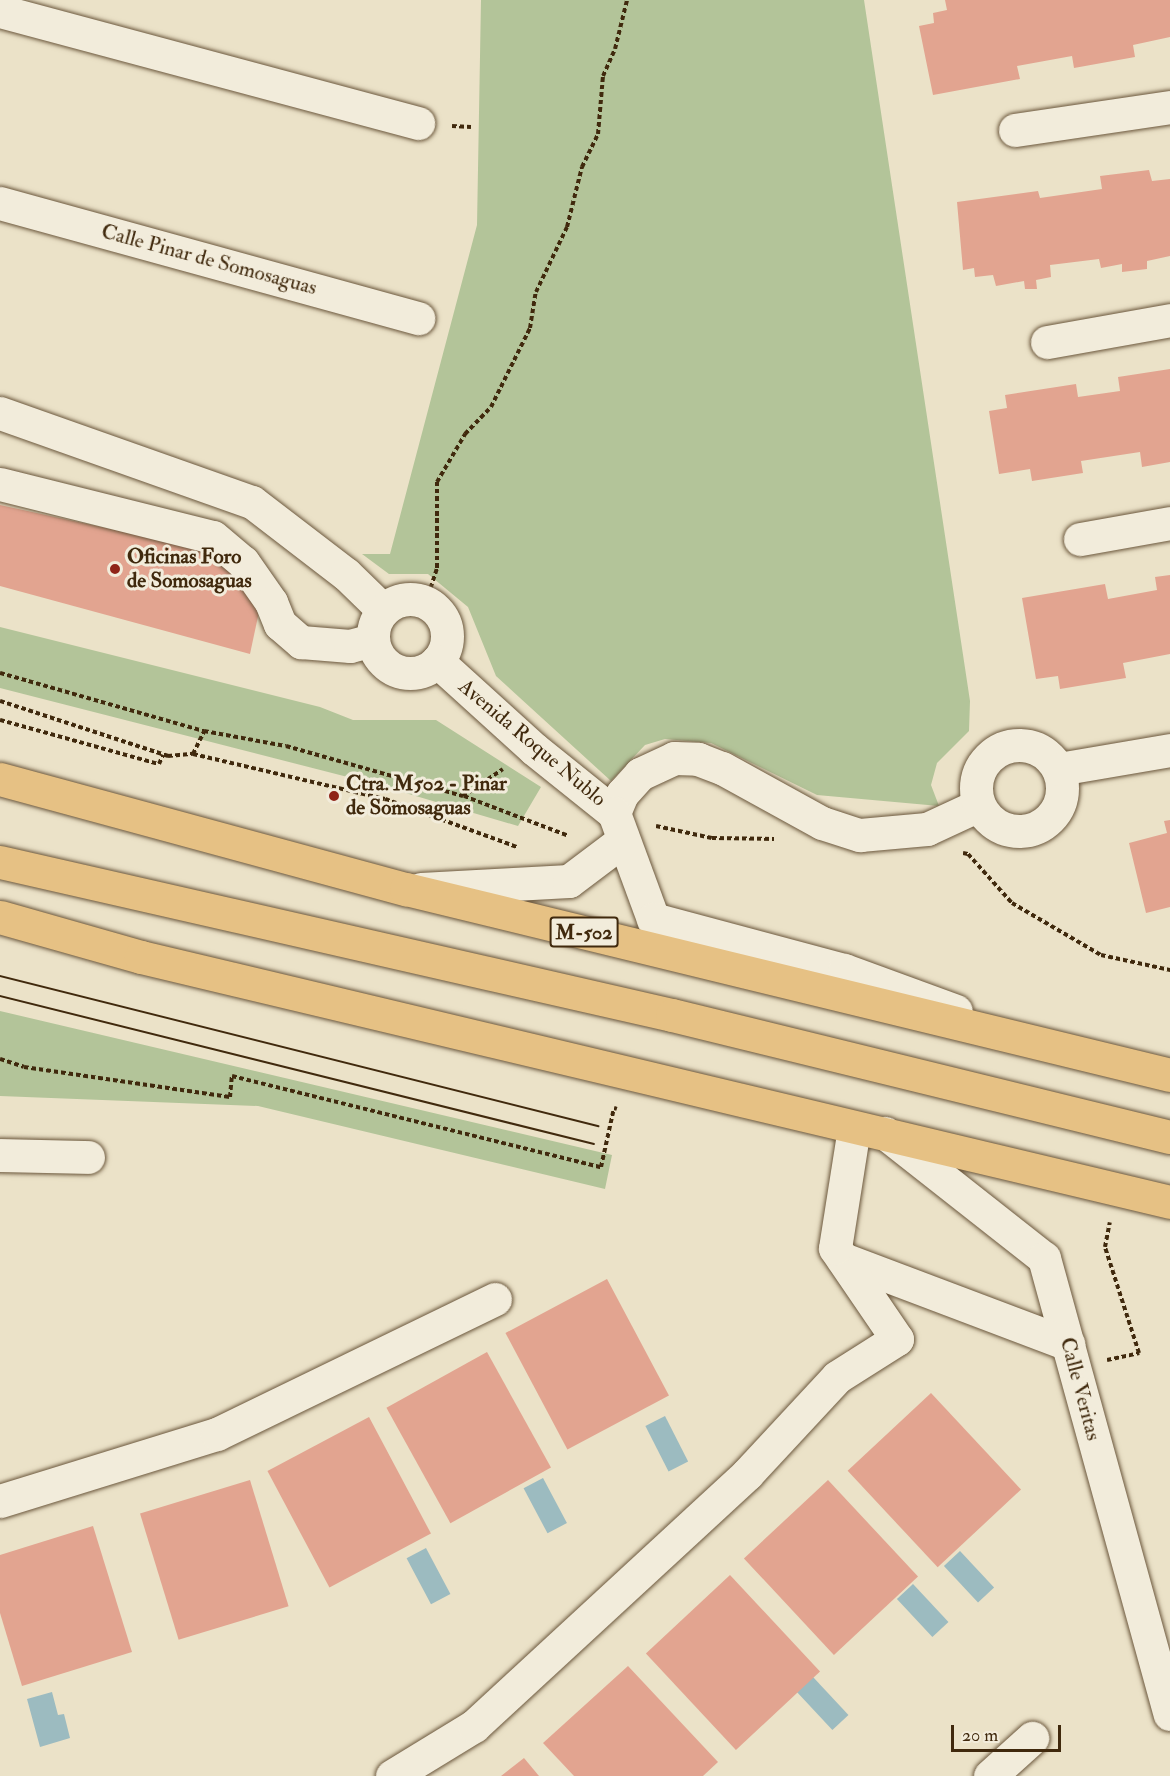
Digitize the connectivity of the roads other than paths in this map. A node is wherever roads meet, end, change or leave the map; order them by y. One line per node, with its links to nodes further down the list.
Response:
1 (4, 15): 3 (street)
2 (1170, 107): 4 (street)
3 (418, 123)
4 (1015, 130)
5 (0, 203): 6 (street, Calle Pinar de Somosaguas)
6 (418, 318)
7 (1170, 320): 8 (street)
8 (1047, 342)
9 (0, 413): 13 (street)
10 (0, 484): 14 (street)
11 (1170, 523): 12 (street)
12 (1080, 539)
13 (383, 610): 14 (street); 15 (street)
14 (373, 640): 15 (street)
15 (437, 661): 20 (street, Avenida Roque Nublo)
16 (1170, 750): 17 (street)
17 (1059, 769): 19 (street); 19 (street)
18 (0, 779): 22 (highway, M-502)
19 (979, 805): 20 (street, Avenida Roque Nublo)
20 (609, 833): 22 (street); 24 (street)
21 (0, 862): 27 (highway)
22 (406, 889): 24 (highway, M-502)
23 (0, 917): 26 (highway)
24 (1034, 1040): 25 (highway, M-502)
25 (1170, 1075)
26 (870, 1130): 30 (highway); 31 (street); 33 (street, Calle Veritas)
27 (1170, 1137)
28 (0, 1155): 29 (street)
29 (88, 1157)
30 (1170, 1202)
31 (843, 1259): 33 (street); 37 (street)
32 (495, 1299): 34 (street)
33 (1071, 1355): 35 (street, Calle Veritas)
34 (0, 1501)
35 (1170, 1714)
36 (1032, 1738): 38 (street)
37 (392, 1776)
38 (990, 1776)

